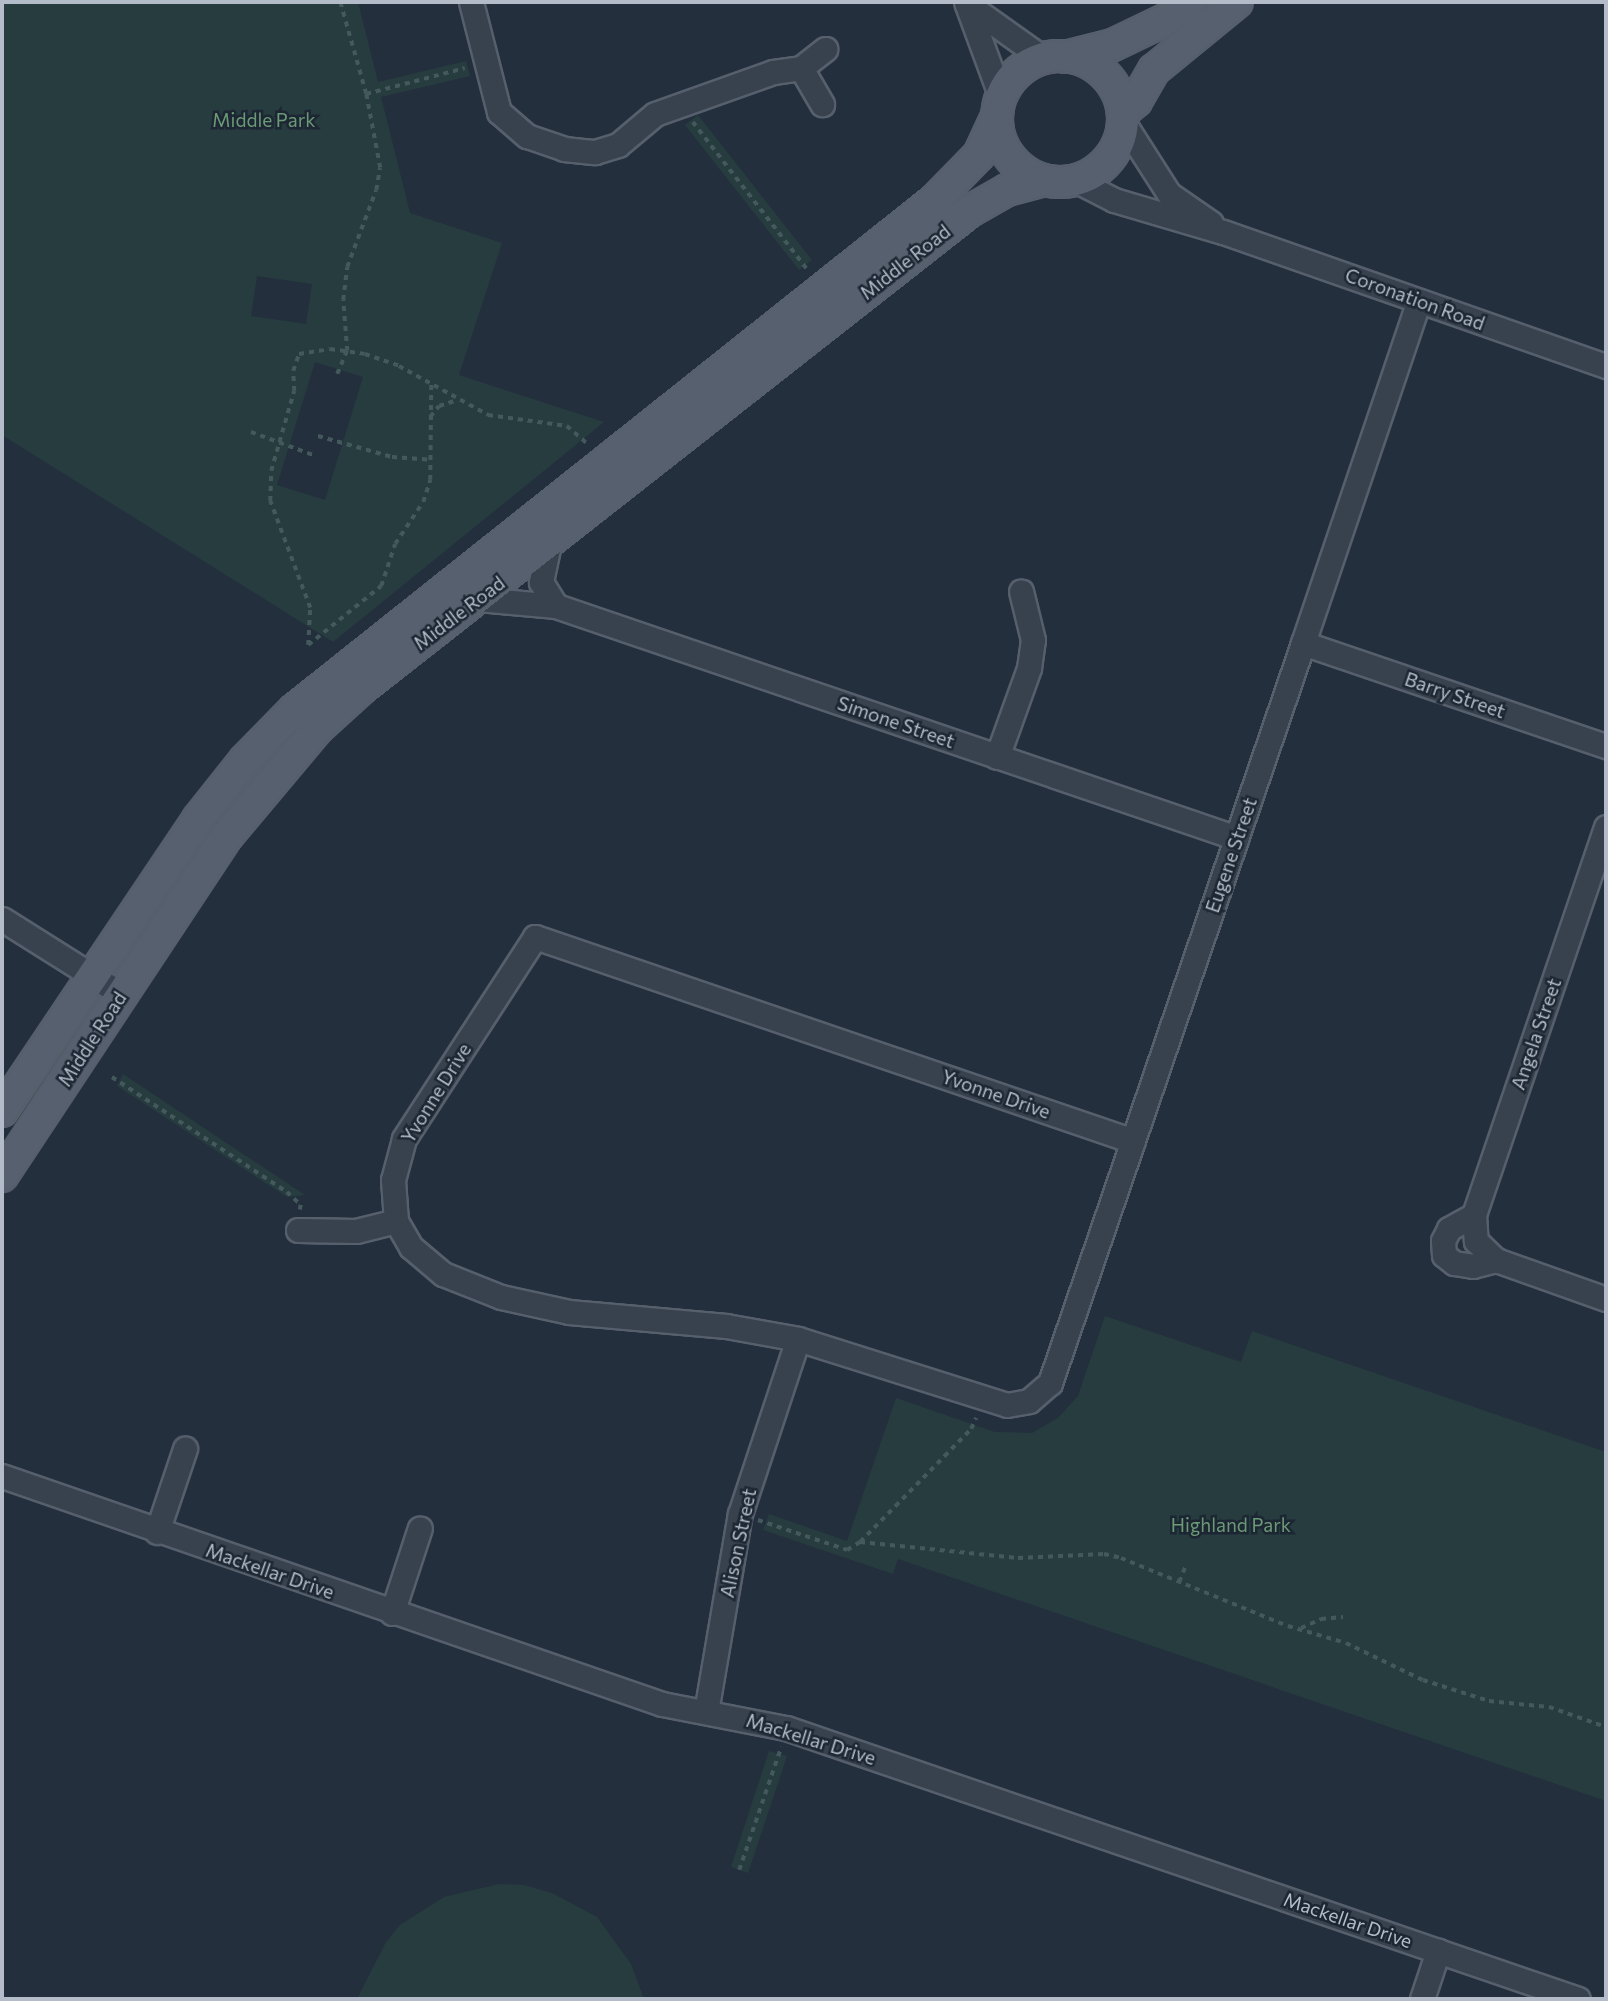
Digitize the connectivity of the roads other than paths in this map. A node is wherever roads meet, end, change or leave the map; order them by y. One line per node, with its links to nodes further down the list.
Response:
1 (471, 2): 7 (street)
2 (1190, 2): 6 (main road)
3 (1237, 2): 10 (main road)
4 (967, 3): 6 (street); 9 (street)
5 (825, 49): 7 (street)
6 (1054, 58): 9 (main road); 10 (main road)
7 (801, 68): 8 (street)
8 (822, 104)
9 (999, 106): 11 (main road); 26 (main road, Middle Road)
10 (1123, 117): 12 (main road); 13 (street, Coronation Road)
11 (1044, 180): 12 (main road); 16 (main road, Middle Road)
12 (1075, 180): 13 (street, Coronation Road)
13 (1223, 232): 14 (street, Coronation Road)
14 (1419, 301): 15 (street, Coronation Road); 20 (street, Eugene Street)
15 (1606, 366)
16 (549, 544): 18 (main road, Middle Road); 19 (street)
17 (1021, 591): 22 (street)
18 (478, 599): 19 (street, Simone Street); 27 (main road, Middle Road)
19 (556, 606): 22 (street, Simone Street)
20 (1303, 643): 21 (street, Barry Street); 24 (street, Eugene Street)
21 (1606, 746)
22 (998, 757): 24 (street, Simone Street)
23 (1606, 827): 31 (street, Angela Street)
24 (1237, 838): 29 (street, Eugene Street)
25 (2, 919): 26 (street)
26 (92, 976): 27 (street); 28 (main road, Middle Road)
27 (121, 994): 30 (main road, Middle Road)
28 (2, 1111)
29 (1133, 1141): 32 (street, Yvonne Drive); 37 (street, Eugene Street)
30 (2, 1176)
31 (1474, 1215): 34 (street, Angela Street); 34 (street)
32 (396, 1221): 33 (street); 36 (street, Yvonne Drive)
33 (298, 1230)
34 (1496, 1260): 35 (street)
35 (1606, 1299)
36 (798, 1339): 37 (street, Yvonne Drive); 43 (street, Alison Street)
37 (1029, 1401)
38 (185, 1449): 41 (street)
39 (2, 1476): 41 (street, Mackellar Drive)
40 (420, 1528): 42 (street)
41 (157, 1532): 42 (street, Mackellar Drive)
42 (392, 1612): 43 (street, Mackellar Drive)
43 (706, 1712): 44 (street, Mackellar Drive)
44 (1438, 1951): 45 (street); 46 (street, Mackellar Drive)
45 (1422, 1999)
46 (1578, 1999)

